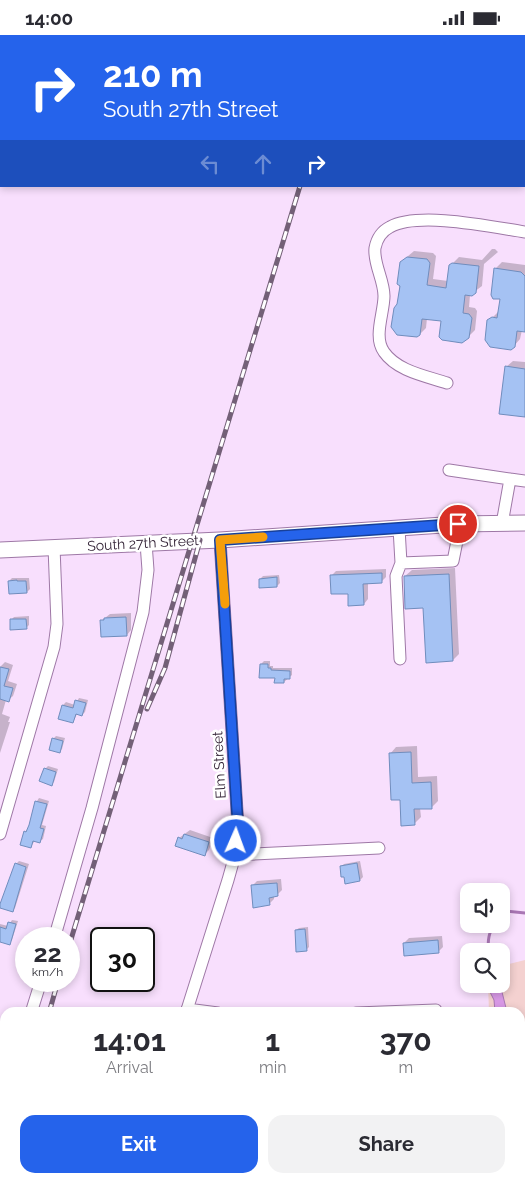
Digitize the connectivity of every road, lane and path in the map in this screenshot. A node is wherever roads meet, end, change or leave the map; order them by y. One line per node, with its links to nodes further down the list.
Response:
1 (525, 231): 2 (street)
2 (447, 383)
3 (450, 471): 4 (street)
4 (510, 479): 5 (street); 7 (street)
5 (525, 481)
6 (525, 523): 7 (main road, South 27th Street)
7 (502, 524): 8 (main road, South 27th Street)
8 (454, 525): 9 (main road, South 27th Street); 14 (street)
9 (400, 528): 10 (main road, South 27th Street); 14 (street)
10 (220, 540): 11 (main road, South 27th Street); 18 (street, Elm Street)
11 (146, 543): 12 (main road, South 27th Street); 19 (street)
12 (54, 547): 13 (main road, South 27th Street); 16 (street)
13 (0, 550)
14 (401, 563): 15 (street)
15 (400, 659)
16 (0, 834)
17 (378, 848): 18 (street)
18 (235, 855): 22 (street, Elm Street)
19 (57, 927)
20 (38, 992): 21 (street)
21 (33, 1007)
22 (188, 1007)

